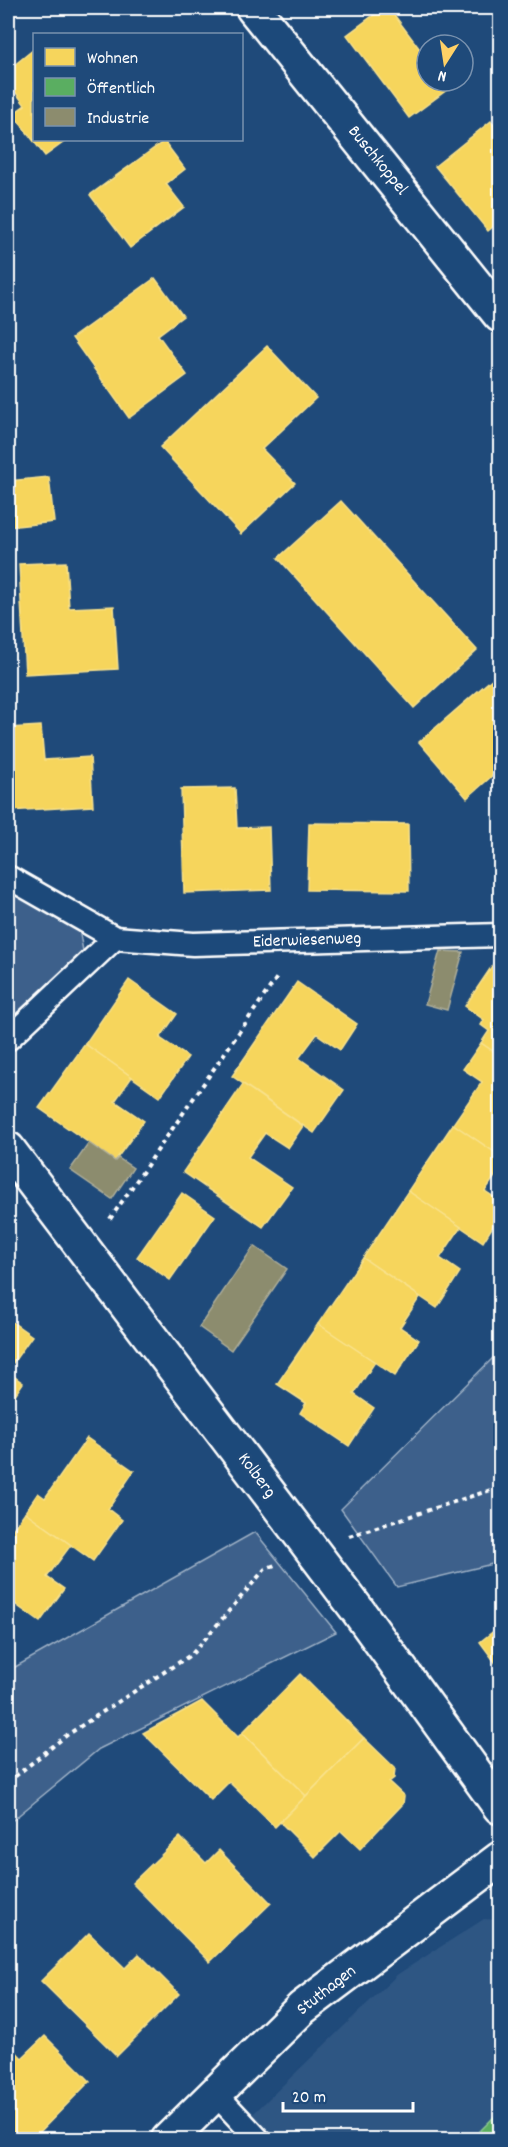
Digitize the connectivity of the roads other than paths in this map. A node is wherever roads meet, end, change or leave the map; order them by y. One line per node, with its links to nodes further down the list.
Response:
1 (253, 8): 2 (street, Buschkoppel)
2 (501, 315)
3 (8, 877): 5 (lane)
4 (501, 935): 5 (lane, Eiderwiesenweg)
5 (115, 938): 6 (lane)
6 (8, 1039)
7 (8, 1149): 8 (street, Kolberg)
8 (501, 1807)
9 (501, 1859): 10 (street, Stuthagen)
10 (215, 2093): 11 (street, Stuthagen); 12 (lane)
11 (168, 2139)
12 (260, 2139)

